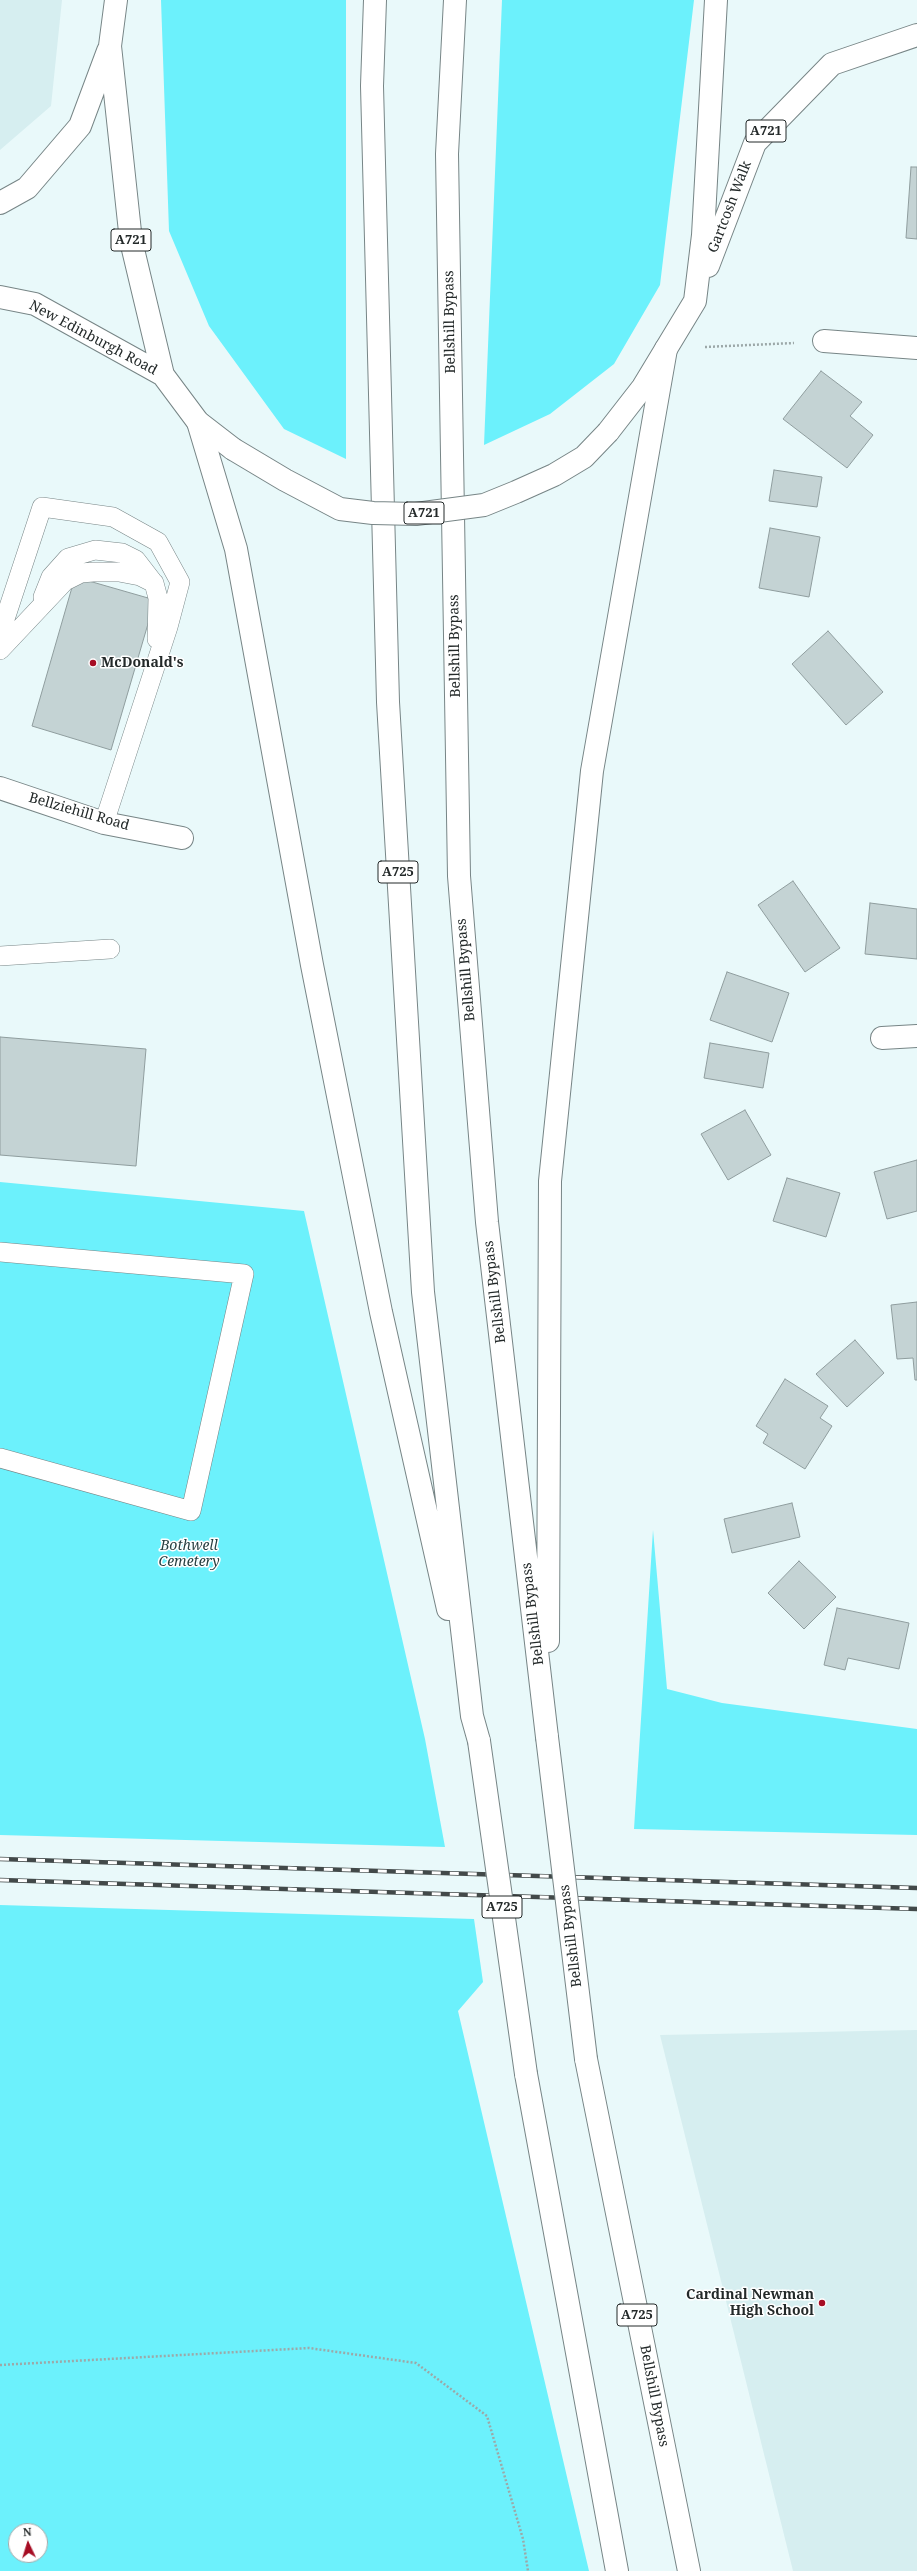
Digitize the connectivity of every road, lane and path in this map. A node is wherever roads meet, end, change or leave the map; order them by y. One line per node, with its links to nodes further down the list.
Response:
1 (116, 0): 6 (main road, A721)
2 (375, 0): 27 (main road, A725)
3 (454, 0): 28 (main road, Bellshill Bypass / A725)
4 (716, 0): 9 (main road, A721)
5 (917, 36): 9 (main road, Gartcosh Walk / A721)
6 (110, 46): 7 (main road, A721); 13 (main road, A721)
7 (0, 203)
8 (0, 297): 13 (main road, New Edinburgh Road / A721)
9 (695, 301): 12 (main road, A721)
10 (824, 341): 11 (main road); 12 (path)
11 (917, 348)
12 (666, 349): 14 (main road, A721, bridge); 28 (main road)
13 (163, 375): 14 (main road, A721)
14 (198, 422): 27 (main road)
15 (0, 634): 17 (lane)
16 (0, 650): 17 (lane)
17 (156, 661): 19 (lane)
18 (0, 788): 19 (main road, Bellziehill Road)
19 (104, 822): 20 (main road, Bellziehill Road)
20 (182, 838)
21 (110, 949): 22 (lane)
22 (0, 956)
23 (917, 1036): 24 (main road)
24 (882, 1038)
25 (0, 1252): 26 (lane)
26 (0, 1458)
27 (472, 1716): 31 (main road, A725, bridge)
28 (548, 1737): 32 (main road, Bellshill Bypass / A725, bridge)
29 (0, 2365): 30 (path)
30 (528, 2571)
31 (617, 2571)
32 (689, 2571)

